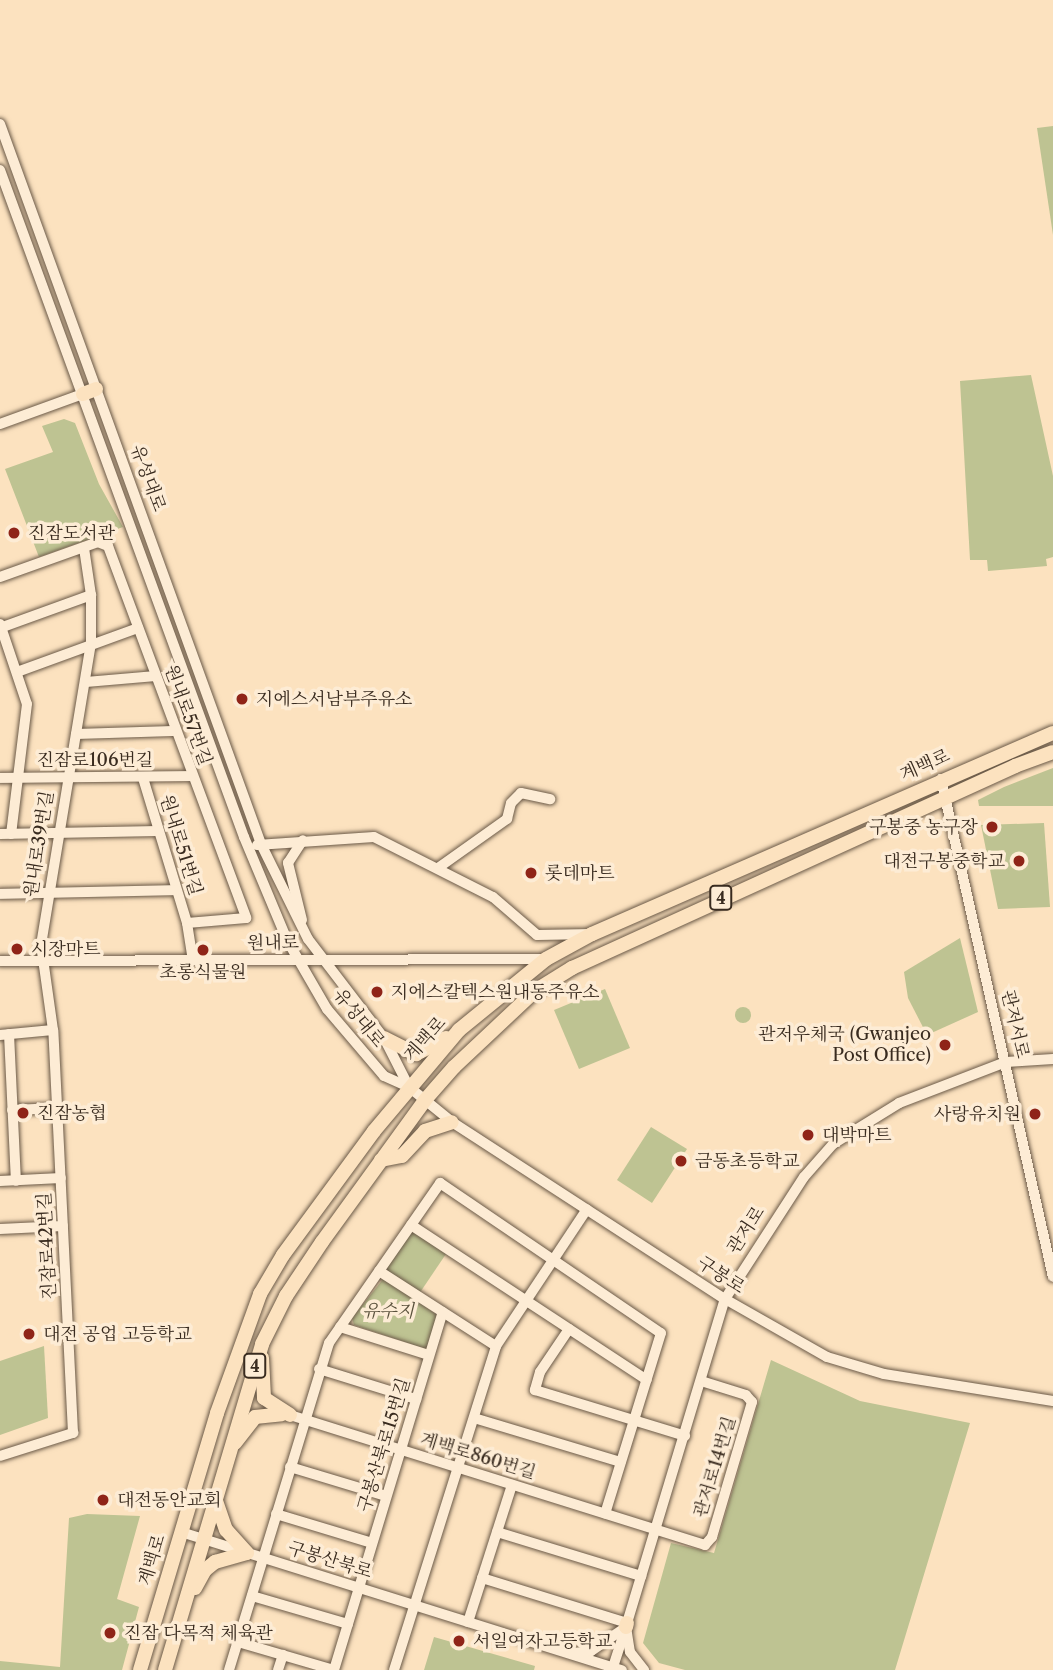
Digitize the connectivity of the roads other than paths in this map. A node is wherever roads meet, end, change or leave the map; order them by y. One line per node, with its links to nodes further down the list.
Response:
1 (0, 124): 3 (street, 유성대로)
2 (0, 170): 3 (street, 유성대로)
3 (90, 392): 4 (street); 30 (street, 유성대로); 31 (street, 유성대로)
4 (0, 424)
5 (84, 548): 6 (street); 7 (street, 원내로39번길); 9 (street, 원내로57번길)
6 (0, 576)
7 (91, 595): 8 (street); 10 (street, 원내로39번길)
8 (0, 627): 11 (street)
9 (138, 628): 10 (street); 12 (street, 원내로57번길)
10 (91, 645): 11 (street); 13 (street, 원내로39번길)
11 (17, 672): 20 (street)
12 (156, 676): 13 (street); 14 (street, 원내로57번길)
13 (86, 682): 16 (street, 원내로39번길)
14 (173, 731): 16 (street); 18 (street, 원내로57번길)
15 (1053, 733): 23 (main road, 계백로 / 4)
16 (76, 734): 21 (street, 원내로39번길)
17 (1053, 752): 24 (main road, 4)
18 (191, 776): 22 (street, 진잠로106번길); 36 (street, 원내로57번길)
19 (0, 778): 20 (street, 진잠로106번길)
20 (17, 778): 21 (street, 진잠로106번길); 28 (street)
21 (68, 778): 22 (street, 진잠로106번길); 27 (street, 원내로39번길)
22 (142, 778): 26 (street, 원내로51번길)
23 (941, 779): 24 (street, 관저서로); 38 (main road, 계백로 / 4)
24 (945, 797): 51 (street, 관저서로); 54 (main road, 4)
25 (550, 799): 32 (street)
26 (158, 831): 27 (street); 33 (street, 원내로51번길)
27 (59, 832): 28 (street); 34 (street, 원내로39번길)
28 (5, 834)
29 (303, 840): 30 (street); 32 (street); 39 (street)
30 (261, 844): 31 (street); 39 (street, 유성대로)
31 (248, 848): 42 (street, 유성대로)
32 (438, 868): 38 (street)
33 (176, 890): 34 (street); 37 (street, 원내로51번길)
34 (48, 892): 35 (street); 40 (street, 원내로39번길)
35 (0, 894)
36 (246, 918): 37 (street, 원내로51번길)
37 (187, 923): 45 (street, 원내로51번길)
38 (592, 934): 41 (main road, 계백로 / 4)
39 (308, 939): 43 (street, 유성대로)
40 (43, 959): 44 (street, 원내로); 45 (street, 원내로); 46 (street, 진잠로42번길)
41 (546, 959): 43 (street, 원내로); 47 (main road, 계백로 / 4)
42 (297, 960): 43 (street, 원내로); 45 (street, 원내로); 53 (street, 유성대로)
43 (321, 960): 49 (street, 유성대로)
44 (0, 961)
45 (193, 961)
46 (53, 1030): 48 (street); 55 (street, 진잠로42번길)
47 (459, 1030): 49 (main road); 53 (main road, 계백로 / 4)
48 (5, 1035): 52 (street)
49 (384, 1038): 53 (street, 유성대로)
50 (1053, 1059): 51 (street, 관저로)
51 (1006, 1062): 70 (street, 관저서로); 71 (street, 관저로)
52 (6, 1084): 56 (street)
53 (409, 1087): 54 (street, 구봉로); 100 (main road, 계백로 / 4)
54 (425, 1100): 57 (street, 구봉로); 60 (main road, 4)
55 (58, 1108): 56 (street); 61 (street, 진잠로42번길)
56 (12, 1110): 58 (street)
57 (452, 1122): 60 (main road); 64 (street, 구봉로)
58 (13, 1133): 59 (street); 63 (street)
59 (0, 1134)
60 (381, 1160): 76 (main road, 4)
61 (61, 1178): 63 (street); 66 (street, 진잠로42번길)
62 (0, 1181): 63 (street)
63 (16, 1181)
64 (587, 1209): 68 (street); 71 (street, 구봉로)
65 (411, 1225): 68 (street); 69 (street); 72 (street)
66 (63, 1226): 67 (street); 90 (street, 진잠로42번길)
67 (0, 1229)
68 (554, 1259): 72 (street); 80 (street)
69 (379, 1271): 73 (street); 74 (street)
70 (1053, 1278)
71 (725, 1299): 81 (street, 관저로); 83 (street, 구봉로)
72 (526, 1301): 75 (street); 77 (street)
73 (443, 1312): 77 (street); 78 (street, 구봉산북로15번길)
74 (340, 1327): 78 (street); 79 (street)
75 (569, 1329): 80 (street); 86 (street)
76 (262, 1344): 84 (main road); 88 (main road, 4)
77 (496, 1346): 85 (street)
78 (429, 1355): 82 (street, 구봉산북로15번길)
79 (319, 1369): 82 (street); 84 (street)
80 (647, 1380): 86 (street)
81 (701, 1381): 87 (street, 관저로); 99 (street, 관저로14번길)
82 (416, 1399): 89 (street, 구봉산북로15번길)
83 (1053, 1401)
84 (297, 1418): 88 (main road); 89 (street, 계백로860번길); 92 (street)
85 (474, 1418): 91 (street); 93 (street)
86 (634, 1420): 87 (street); 91 (street)
87 (685, 1436): 99 (street, 관저로)
88 (228, 1450): 96 (main road, 4)
89 (400, 1450): 93 (street, 계백로860번길); 95 (street, 구봉산북로15번길)
90 (0, 1456)
91 (621, 1462): 98 (street)
92 (290, 1467): 95 (street); 97 (street)
93 (458, 1468): 94 (street, 계백로860번길); 111 (street)
94 (512, 1485): 98 (street, 계백로860번길); 101 (street)
95 (386, 1496): 103 (street, 구봉산북로15번길)
96 (215, 1498): 102 (main road, 4); 104 (main road)
97 (276, 1514): 103 (street); 105 (street)
98 (604, 1514): 99 (street, 계백로860번길)
99 (656, 1530): 106 (street, 관저로)
100 (181, 1532): 102 (street, 구봉산북로); 119 (main road, 계백로 / 4)
101 (497, 1532): 106 (street); 107 (street)
102 (203, 1539): 104 (street, 구봉산북로); 110 (main road, 4)
103 (372, 1544): 108 (street, 구봉산북로15번길)
104 (247, 1553): 105 (street, 구봉산북로); 110 (main road)
105 (263, 1558): 108 (street, 구봉산북로); 109 (street)
106 (641, 1576): 114 (street, 관저로)
107 (482, 1578): 112 (street); 114 (street)
108 (360, 1587): 111 (street, 구봉산북로); 113 (street, 구봉산북로15번길)
109 (252, 1596): 113 (street); 115 (street)
110 (184, 1604): 120 (main road, 4)
111 (415, 1606): 112 (street, 구봉산북로); 124 (street)
112 (468, 1622): 116 (street, 구봉산북로)
113 (348, 1624): 123 (street, 구봉산북로15번길)
114 (626, 1625): 116 (street); 118 (street, 관저로); 125 (street)
115 (238, 1642): 117 (street); 121 (street)
116 (570, 1654): 118 (street, 구봉산북로)
117 (283, 1655): 122 (street); 123 (street)
118 (618, 1669)
119 (140, 1670)
120 (165, 1670)
121 (229, 1670)
122 (278, 1670)
123 (334, 1670)
124 (394, 1670)
125 (644, 1670)

